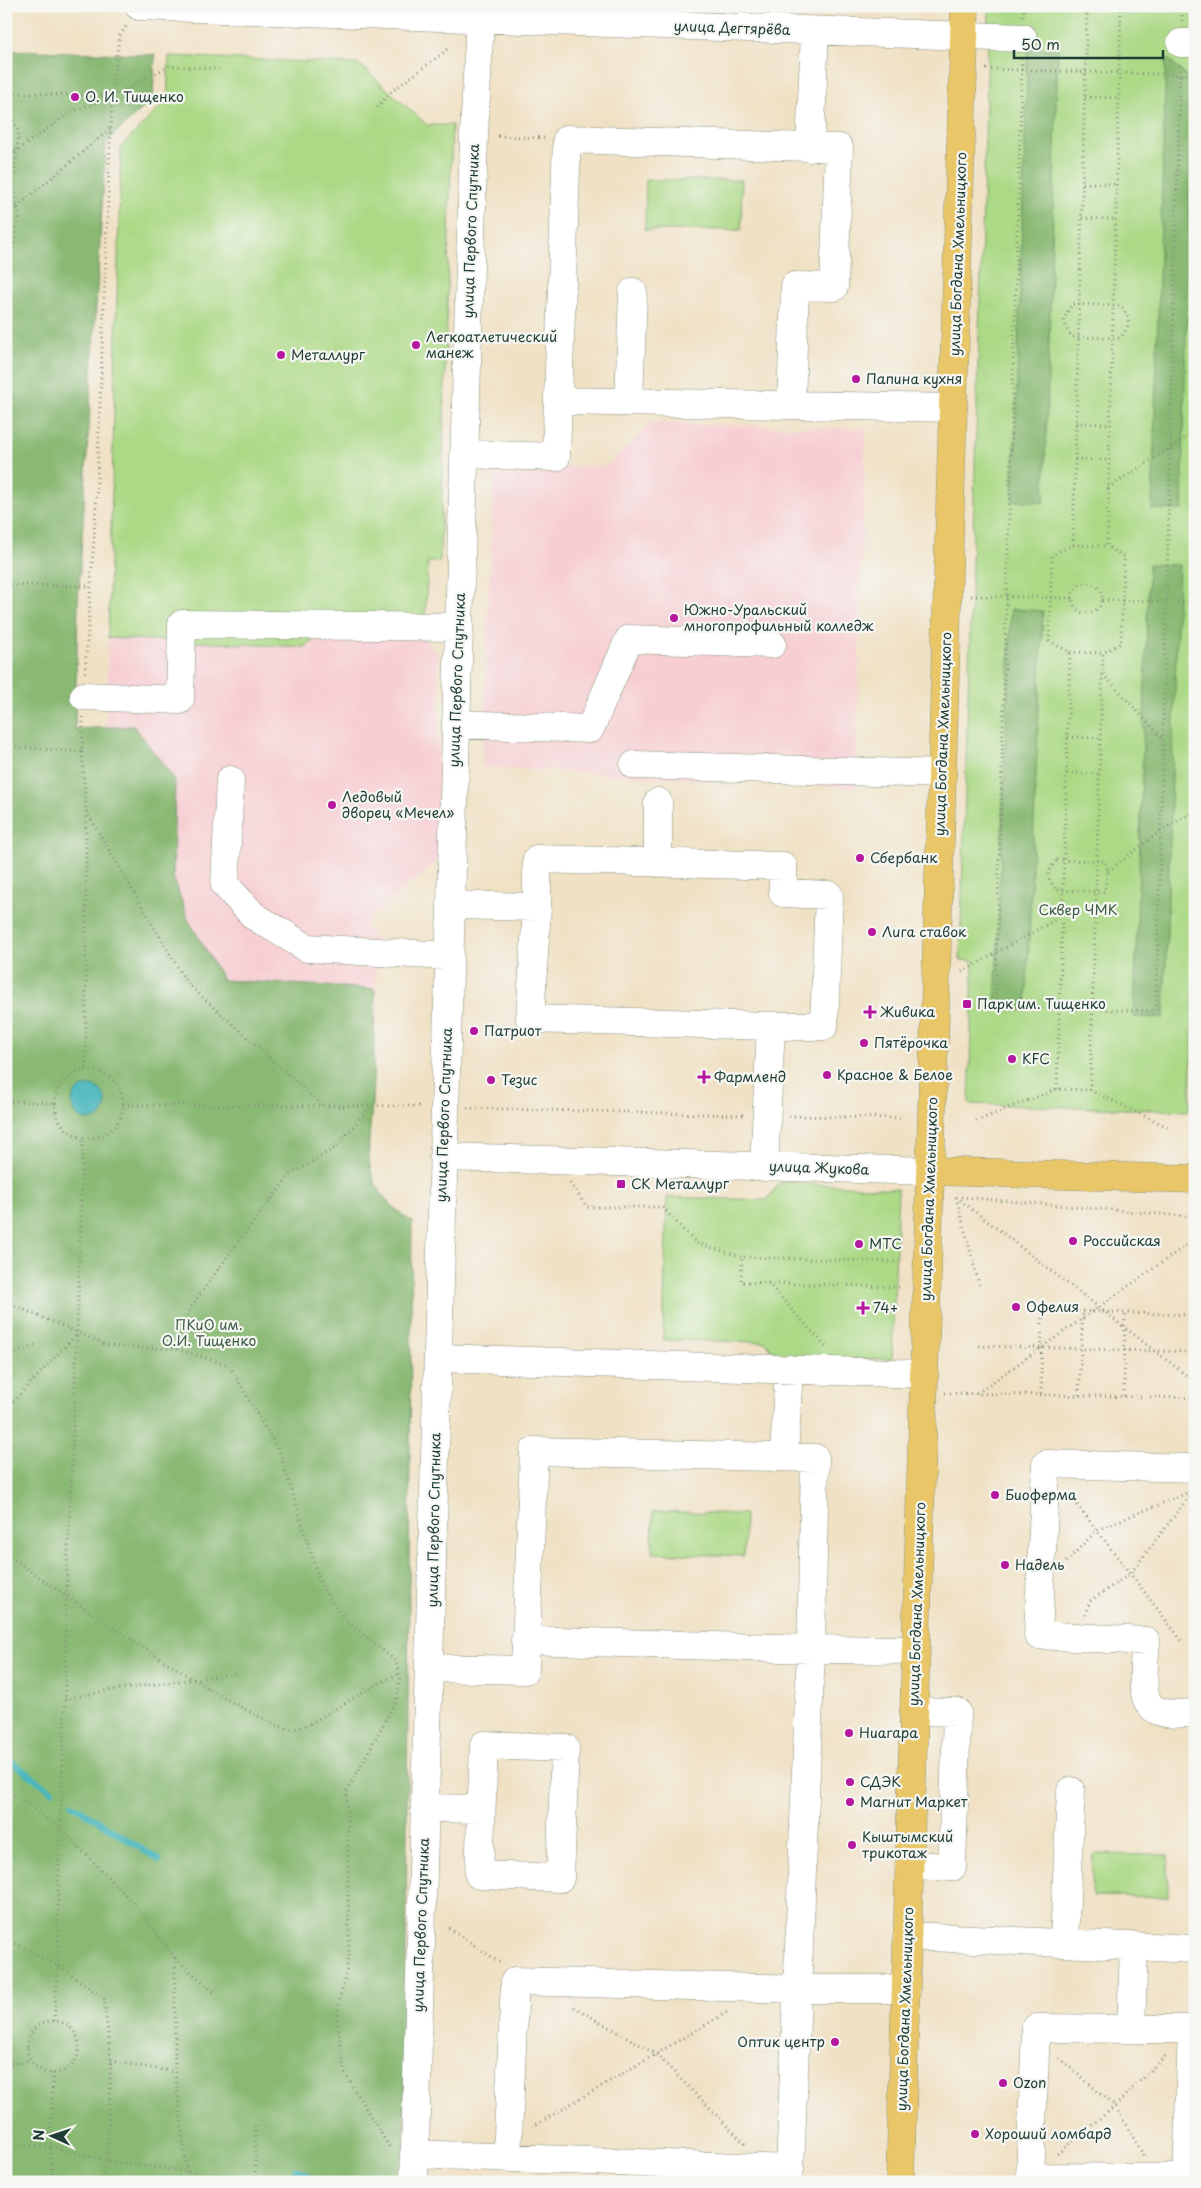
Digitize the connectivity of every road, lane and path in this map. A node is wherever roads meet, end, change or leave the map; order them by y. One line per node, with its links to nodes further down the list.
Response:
1 (140, 6): 8 (street, улица Дегтярёва); 25 (path)
2 (965, 6): 13 (main road, улица Богдана Хмельницкого)
3 (1019, 6): 4 (path)
4 (1024, 6): 5 (path); 14 (path)
5 (1087, 7): 6 (path); 20 (path)
6 (1121, 8): 7 (path); 21 (path)
7 (1182, 9): 9 (path); 15 (path)
8 (374, 11): 11 (street, улица Дегтярёва)
9 (1195, 11)
10 (700, 16): 11 (street, улица Дегтярёва); 12 (street, улица Дегтярёва)
11 (480, 19): 31 (street, улица Первого Спутника)
12 (815, 31): 13 (street, улица Дегтярёва); 33 (street)
13 (964, 36): 14 (street, улица Дегтярёва); 50 (main road, улица Богдана Хмельницкого)
14 (1023, 38): 19 (path)
15 (1188, 43): 22 (path)
16 (448, 49): 29 (path)
17 (219, 69): 25 (path)
18 (985, 69): 19 (path)
19 (1022, 70): 20 (path); 64 (path)
20 (1085, 72): 21 (path); 26 (path)
21 (1119, 73): 22 (path); 27 (path)
22 (1180, 75): 23 (path); 54 (path)
23 (1195, 75)
24 (6, 93): 25 (path)
25 (112, 96): 30 (path); 34 (path)
26 (1085, 97): 27 (path); 36 (path)
27 (1118, 98): 37 (path)
28 (6, 107): 34 (path)
29 (377, 107)
30 (110, 128): 38 (path); 62 (path)
31 (474, 135): 32 (path); 55 (street, улица Первого Спутника)
32 (567, 139): 33 (street); 47 (street)
33 (810, 148): 49 (street)
34 (18, 150): 35 (path); 38 (path)
35 (6, 158)
36 (1083, 183): 37 (path); 39 (path)
37 (1116, 184): 40 (path)
38 (17, 207): 41 (path)
39 (1082, 218): 40 (path); 43 (path)
40 (1115, 219): 44 (path)
41 (6, 281)
42 (634, 292): 48 (street)
43 (1080, 304): 44 (path); 45 (path); 45 (path)
44 (1113, 305): 46 (path); 46 (path)
45 (1078, 337): 46 (path); 51 (path)
46 (1112, 338): 52 (path)
47 (558, 401): 48 (street); 55 (street)
48 (629, 402): 49 (street)
49 (791, 405): 50 (street)
50 (953, 408): 84 (main road, улица Богдана Хмельницкого)
51 (1076, 423): 52 (path); 56 (path)
52 (1110, 424): 57 (path)
53 (1195, 432): 54 (path)
54 (1171, 448): 58 (path); 69 (path)
55 (464, 454): 71 (street, улица Первого Спутника)
56 (1075, 459): 57 (path); 59 (path)
57 (1109, 460): 58 (path)
58 (1108, 488): 60 (path)
59 (1073, 544): 60 (path); 65 (path)
60 (1106, 546): 68 (path)
61 (6, 584): 62 (path)
62 (90, 586): 76 (path)
63 (969, 596): 64 (path)
64 (1007, 596): 65 (path); 101 (path)
65 (1051, 598): 66 (path); 73 (path)
66 (1072, 598): 67 (path); 67 (path)
67 (1102, 600): 68 (path)
68 (1123, 600): 69 (path); 74 (path)
69 (1167, 601): 70 (path); 80 (path)
70 (1195, 602)
71 (459, 627): 76 (street); 77 (street, улица Первого Спутника)
72 (772, 644): 77 (street)
73 (1070, 652): 74 (path); 78 (path)
74 (1103, 653): 75 (path)
75 (1103, 674): 79 (path); 80 (path)
76 (84, 696): 82 (path)
77 (456, 724): 98 (street, улица Первого Спутника)
78 (1068, 737): 79 (path); 85 (path)
79 (1101, 738): 86 (path)
80 (1163, 740): 91 (path)
81 (6, 746): 82 (path)
82 (82, 752): 89 (path)
83 (634, 765): 84 (street)
84 (942, 774): 124 (main road, улица Богдана Хмельницкого)
85 (1067, 774): 86 (path); 92 (path)
86 (1100, 774): 93 (path)
87 (230, 780): 102 (street)
88 (658, 802): 94 (street)
89 (86, 811): 108 (path); 114 (path)
90 (1195, 811): 91 (path)
91 (1161, 831): 95 (path); 105 (path)
92 (1064, 860): 93 (path); 96 (path); 96 (path)
93 (1097, 861): 95 (path); 97 (path)
94 (658, 863): 99 (street); 106 (street)
95 (1108, 871): 97 (path)
96 (1063, 890): 97 (path); 100 (path)
97 (1096, 892): 105 (path)
98 (450, 905): 99 (street); 102 (street, улица Первого Спутника)
99 (537, 907): 106 (street)
100 (1062, 916): 101 (path); 104 (path)
101 (996, 953): 103 (path); 104 (path)
102 (449, 956): 116 (street, улица Первого Спутника)
103 (962, 972)
104 (1060, 1009): 105 (path); 109 (path)
105 (1092, 1010): 110 (path)
106 (771, 1026): 117 (street)
107 (6, 1042): 111 (path)
108 (86, 1069): 112 (path); 113 (path)
109 (1057, 1089): 110 (path); 119 (path)
110 (1090, 1090): 120 (path)
111 (8, 1101): 112 (path)
112 (55, 1103): 121 (path)
113 (124, 1105): 114 (path); 121 (path)
114 (322, 1105): 115 (path)
115 (372, 1105): 116 (path); 148 (path)
116 (445, 1107): 117 (path); 122 (street, улица Первого Спутника)
117 (767, 1115): 118 (path); 123 (street)
118 (902, 1118)
119 (976, 1121)
120 (1168, 1127)
121 (82, 1138): 144 (path)
122 (443, 1157): 123 (street, улица Жукова); 154 (street, улица Первого Спутника)
123 (764, 1167): 124 (street, улица Жукова)
124 (930, 1171): 125 (main road, улица Жукова); 157 (main road, улица Богдана Хмельницкого)
125 (1195, 1179)
126 (568, 1180): 130 (path)
127 (956, 1197): 128 (path); 134 (path); 136 (path)
128 (1195, 1217)
129 (1195, 1239): 136 (path)
130 (742, 1257): 131 (path); 132 (path)
131 (900, 1262)
132 (767, 1283): 133 (path); 156 (path)
133 (899, 1287)
134 (980, 1288)
135 (6, 1302): 144 (path)
136 (1098, 1308): 138 (path); 139 (path)
137 (1083, 1311): 138 (path); 142 (path); 147 (path)
138 (1092, 1312): 139 (path); 142 (path)
139 (1103, 1312): 140 (path); 143 (path)
140 (1125, 1313): 141 (path); 143 (path)
141 (1195, 1315)
142 (1083, 1318): 147 (path); 149 (path)
143 (1124, 1328): 150 (path); 151 (path)
144 (77, 1334): 148 (path); 165 (path); 174 (path)
145 (38, 1344): 153 (path)
146 (979, 1346): 147 (path)
147 (1042, 1347): 149 (path); 160 (path); 161 (path)
148 (176, 1349): 181 (path)
149 (1082, 1350): 150 (path); 162 (path)
150 (1124, 1351): 151 (path); 163 (path)
151 (1155, 1352): 152 (path); 158 (path)
152 (1195, 1352)
153 (6, 1356)
154 (438, 1358): 155 (street); 180 (street, улица Первого Спутника)
155 (789, 1370): 156 (street); 166 (street)
156 (850, 1372): 157 (street)
157 (923, 1374): 179 (main road, улица Богдана Хмельницкого)
158 (1195, 1382)
159 (945, 1392): 160 (path)
160 (977, 1393): 161 (path)
161 (1041, 1394): 162 (path)
162 (1079, 1395): 163 (path)
163 (1124, 1396): 164 (path)
164 (1195, 1398)
165 (6, 1409)
166 (784, 1456): 176 (street); 178 (street)
167 (1046, 1464): 168 (street); 170 (path); 173 (street)
168 (1193, 1480): 169 (path); 170 (path); 172 (path)
169 (1195, 1488)
170 (1096, 1530): 172 (path); 173 (path)
171 (6, 1554): 174 (path)
172 (1130, 1574): 175 (path); 177 (path)
173 (1041, 1588): 175 (street)
174 (66, 1596): 183 (path); 184 (path)
175 (1077, 1637): 186 (street)
176 (525, 1640): 178 (street); 180 (street)
177 (1182, 1641)
178 (811, 1649): 179 (street); 202 (street)
179 (916, 1650): 185 (main road, улица Богдана Хмельницкого)
180 (430, 1668): 189 (street, улица Первого Спутника)
181 (400, 1673): 183 (path); 222 (path)
182 (234, 1674): 183 (path)
183 (196, 1680): 184 (path)
184 (65, 1699): 191 (path)
185 (914, 1711): 192 (main road, улица Богдана Хмельницкого); 192 (street)
186 (1195, 1713)
187 (6, 1788): 191 (path)
188 (1071, 1791): 196 (street)
189 (425, 1808): 190 (street); 222 (street, улица Первого Спутника)
190 (481, 1809): 190 (street)
191 (61, 1829): 199 (path); 200 (path)
192 (909, 1865): 194 (main road, улица Богдана Хмельницкого)
193 (448, 1928): 201 (path)
194 (907, 1936): 196 (street); 203 (main road, улица Богдана Хмельницкого)
195 (6, 1939): 200 (path)
196 (1064, 1942): 197 (street)
197 (1134, 1946): 198 (street); 208 (street)
198 (1195, 1949): 209 (path)
199 (175, 1958): 204 (path); 215 (path)
200 (58, 1966): 207 (path); 213 (path)
201 (528, 1982): 202 (street); 221 (street)
202 (797, 1989): 203 (street); 224 (street)
203 (906, 1989): 236 (main road, улица Богдана Хмельницкого)
204 (214, 1992)
205 (570, 2006): 211 (path)
206 (733, 2008): 211 (path)
207 (54, 2022): 212 (path); 216 (path)
208 (1131, 2029): 209 (street); 210 (street)
209 (1192, 2029): 217 (path); 228 (street)
210 (1035, 2038): 217 (path); 227 (street)
211 (656, 2054): 221 (path); 224 (path)
212 (30, 2059): 214 (path); 216 (path)
213 (111, 2061): 215 (path); 223 (path)
214 (6, 2064)
215 (175, 2072): 225 (path)
216 (53, 2073): 220 (path)
217 (1115, 2106): 227 (path); 229 (path)
218 (255, 2126): 234 (path)
219 (6, 2144): 220 (path)
220 (50, 2146): 223 (path); 230 (path)
221 (507, 2150): 222 (street); 226 (street)
222 (404, 2155): 235 (street, улица Первого Спутника)
223 (107, 2160): 225 (path); 231 (path)
224 (769, 2168): 226 (street)
225 (187, 2171): 232 (path); 233 (path)
226 (614, 2172)
227 (1030, 2177): 229 (street)
228 (1191, 2178): 229 (street)
229 (1156, 2180)
230 (53, 2182)
231 (99, 2182)
232 (191, 2182)
233 (229, 2182)
234 (256, 2182)
235 (414, 2182)
236 (900, 2182)

